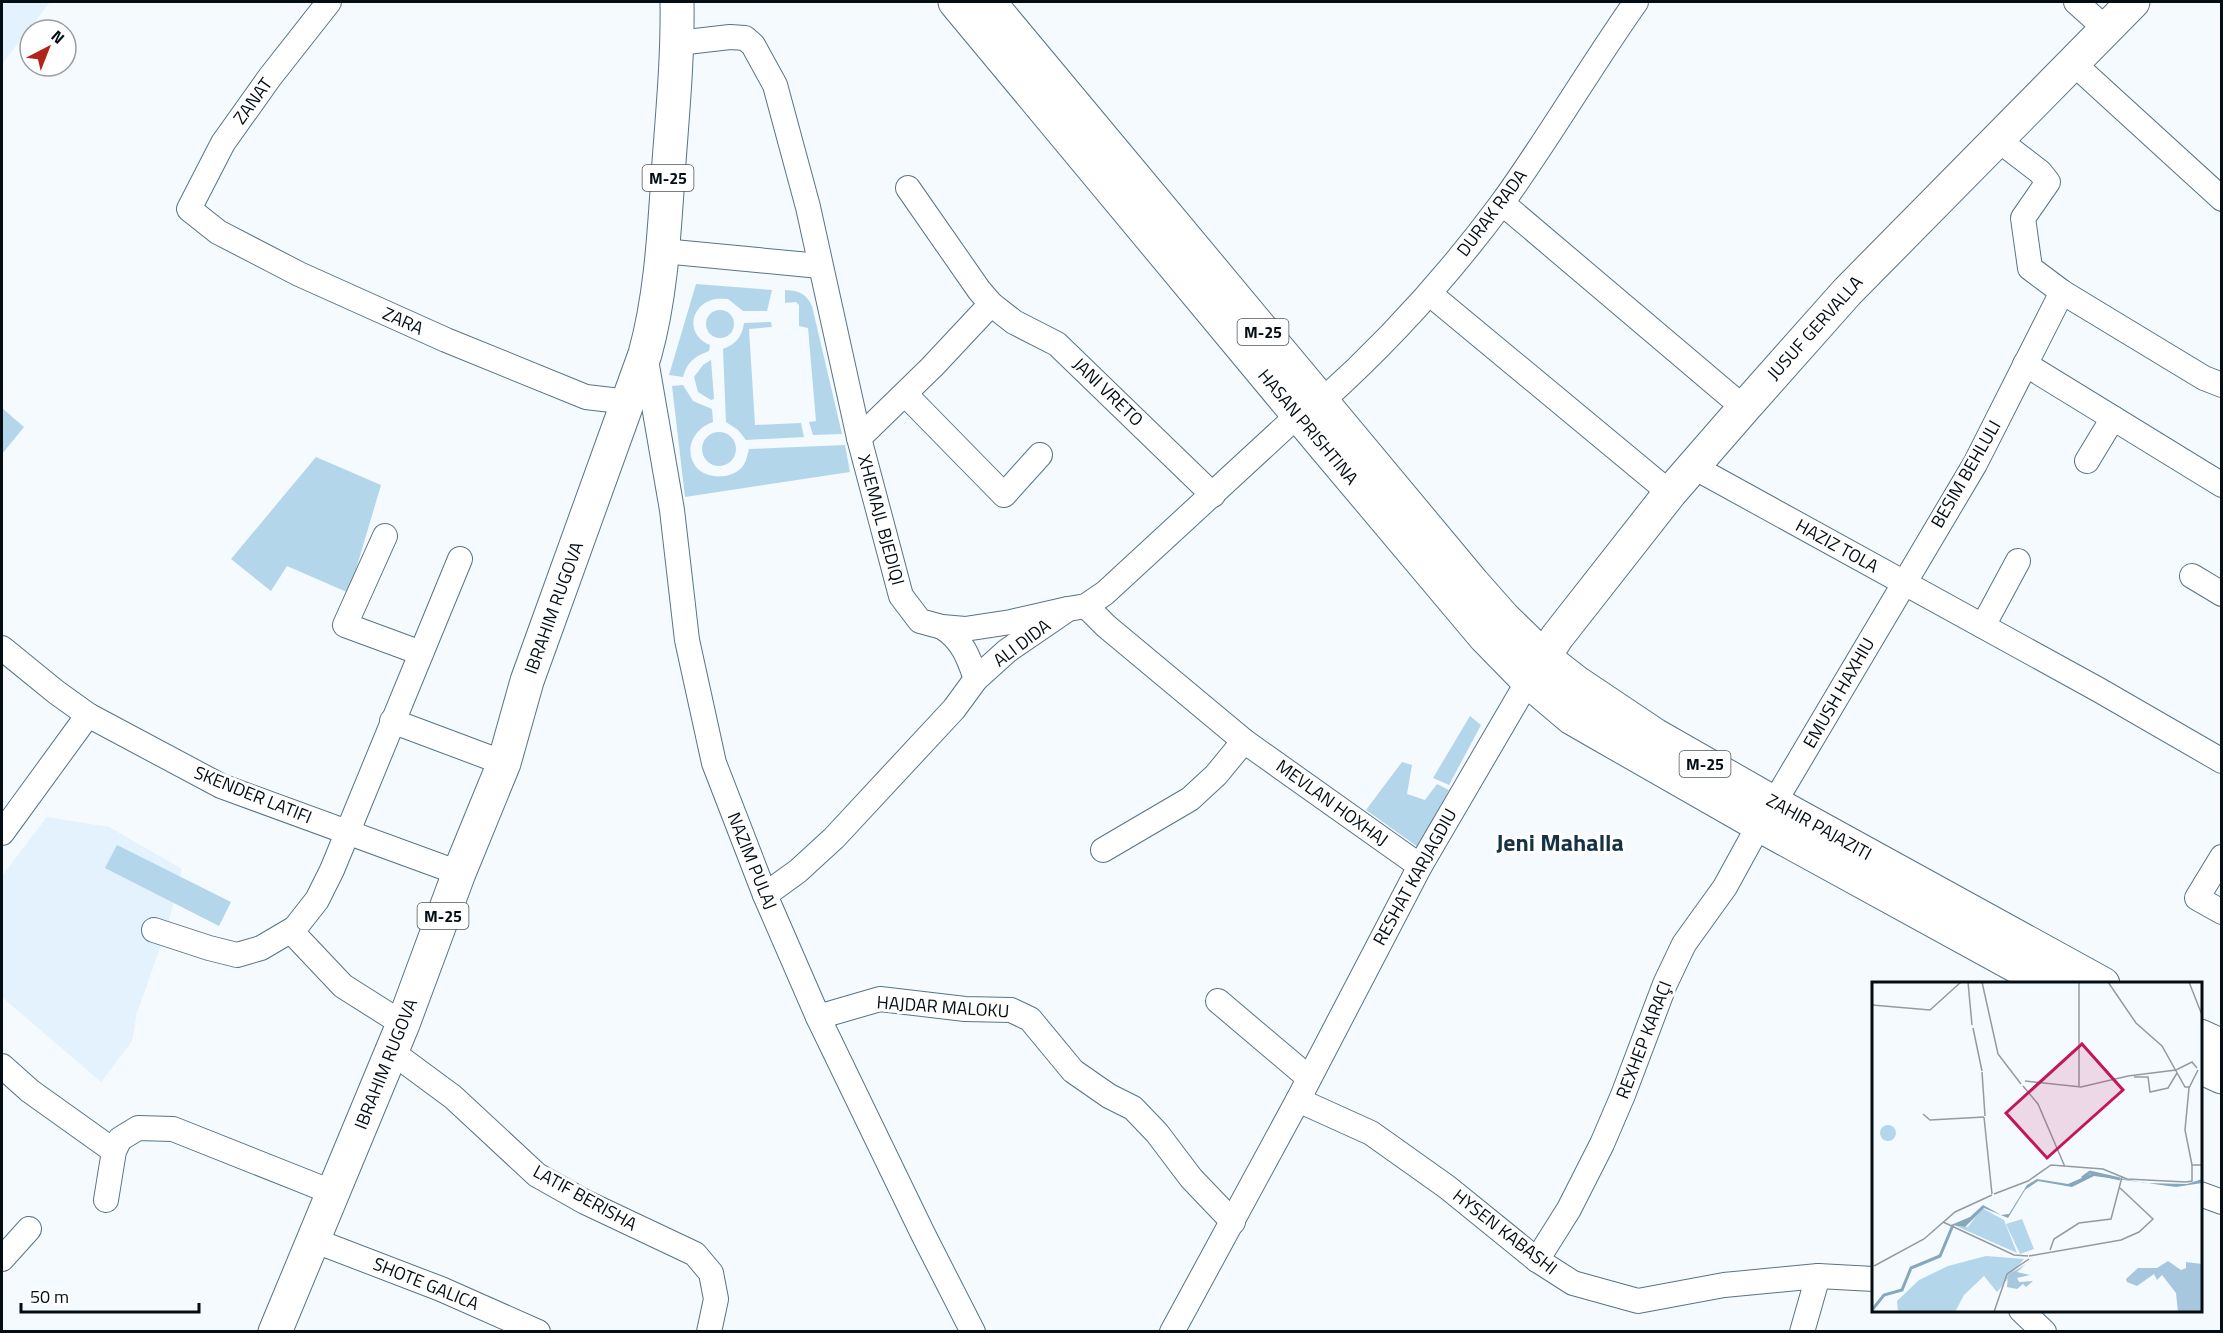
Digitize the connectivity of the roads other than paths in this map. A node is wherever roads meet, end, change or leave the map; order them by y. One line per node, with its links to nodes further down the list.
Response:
1 (329, 2): 15 (street, ZANAT)
2 (677, 2): 9 (main road, IBRAHIM RUGOVA / M-25)
3 (955, 2): 27 (main road, HASAN PRISHTINA)
4 (989, 2): 27 (main road, HASAN PRISHTINA / M-25)
5 (1636, 2): 14 (street, DURAK RADA)
6 (2076, 2): 8 (street)
7 (2133, 2): 8 (main road, JUSUF GERVALLA)
8 (2105, 28): 10 (main road, JUSUF GERVALLA)
9 (678, 43): 16 (main road, IBRAHIM RUGOVA / M-25); 17 (street, XHEMAJL BJEDIQI)
10 (2072, 62): 11 (main road, JUSUF GERVALLA); 13 (street)
11 (1997, 139): 18 (street); 26 (main road, JUSUF GERVALLA)
12 (908, 188): 20 (street, JANI VRETO)
13 (2222, 199)
14 (1502, 203): 19 (street, DURAK RADA); 26 (street)
15 (189, 209): 25 (street, ZARA)
16 (663, 251): 17 (street); 21 (main road, IBRAHIM RUGOVA / M-25)
17 (820, 266): 29 (street, XHEMAJL BJEDIQI)
18 (2062, 292): 22 (street, BESIM BEHLULI); 23 (street)
19 (1430, 294): 27 (street, DURAK RADA); 34 (street)
20 (991, 304): 24 (street); 35 (street, JANI VRETO)
21 (645, 354): 25 (main road, IBRAHIM RUGOVA / M-25); 63 (street, NAZIM PULAJ)
22 (2025, 364): 28 (street); 40 (street, BESIM BEHLULI)
23 (2222, 385)
24 (905, 394): 29 (street); 30 (street)
25 (629, 402): 55 (main road, IBRAHIM RUGOVA / M-25)
26 (1743, 408): 32 (main road, JUSUF GERVALLA)
27 (1309, 409): 35 (street, ALI DIDA); 44 (main road, HASAN PRISHTINA / M-25); 49 (main road, HASAN PRISHTINA)
28 (2113, 418): 31 (street); 33 (street)
29 (859, 438): 46 (street, XHEMAJL BJEDIQI)
30 (1040, 455)
31 (2087, 461)
32 (1692, 466): 34 (main road, JUSUF GERVALLA); 40 (street, HAZIZ TOLA)
33 (2222, 485)
34 (1670, 493): 43 (main road, JUSUF GERVALLA)
35 (1214, 495): 42 (street, ALI DIDA)
36 (385, 536): 48 (street)
37 (460, 559): 48 (street)
38 (2018, 561): 45 (street)
39 (2192, 576): 41 (street)
40 (1903, 582): 45 (street, HAZIZ TOLA); 56 (street, EMUSH HAXHIU)
41 (2222, 594)
42 (1077, 607): 46 (street, XHEMAJL BJEDIQI); 50 (street, ALI DIDA); 53 (street, MEVLAN HOXHAJ)
43 (1577, 611): 44 (main road); 49 (main road, JUSUF GERVALLA)
44 (1503, 617): 49 (main road, HASAN PRISHTINA / M-25)
45 (1983, 626): 54 (street, HAZIZ TOLA)
46 (942, 627): 50 (street)
47 (2, 648): 51 (street, SKENDER LATIFI)
48 (421, 653): 52 (street)
49 (1536, 669): 56 (main road, ZAHIR PAJAZITI / M-25); 61 (street, RESHAT KARJAGDIU)
50 (976, 679): 63 (street, ALI DIDA)
51 (88, 715): 57 (street, SKENDER LATIFI); 58 (street)
52 (392, 721): 55 (street); 57 (street)
53 (1245, 741): 59 (street); 61 (street, MEVLAN HOXHAJ)
54 (2222, 761)
55 (504, 763): 62 (main road, IBRAHIM RUGOVA / M-25)
56 (1766, 814): 67 (main road, ZAHIR PAJAZITI); 68 (main road, ZAHIR PAJAZITI / M-25); 88 (street, REXHEP KARAÇI)
57 (346, 832): 62 (street, SKENDER LATIFI); 66 (street)
58 (2, 833)
59 (1103, 850)
60 (2222, 857): 64 (street)
61 (1420, 866): 77 (street, RESHAT KARJAGDIU)
62 (459, 873): 72 (main road, IBRAHIM RUGOVA / M-25)
63 (765, 895): 70 (street, NAZIM PULAJ)
64 (2222, 912)
65 (154, 930): 66 (street)
66 (291, 931): 72 (street, LATIF BERISHA)
67 (2046, 982)
68 (2099, 982)
69 (1218, 1001): 77 (street)
70 (818, 1017): 84 (street, HAJDAR MALOKU); 95 (street, NAZIM PULAJ)
71 (2202, 1037): 73 (main road)
72 (397, 1038): 80 (main road, IBRAHIM RUGOVA / M-25); 94 (street, LATIF BERISHA)
73 (2222, 1046)
74 (2, 1066): 79 (street)
75 (2202, 1068): 76 (main road)
76 (2222, 1077)
77 (1309, 1078): 78 (street, RESHAT KARJAGDIU)
78 (1298, 1100): 84 (street, RESHAT KARJAGDIU); 88 (street, HYSEN KABASHI)
79 (114, 1151): 80 (street); 82 (street)
80 (334, 1192): 86 (main road, IBRAHIM RUGOVA / M-25)
81 (2202, 1195): 83 (street)
82 (106, 1200)
83 (2222, 1202)
84 (1233, 1222): 96 (street, RESHAT KARJAGDIU)
85 (29, 1229): 87 (street)
86 (313, 1240): 92 (main road, IBRAHIM RUGOVA / M-25); 93 (street, SHOTE GALICA)
87 (2, 1259)
88 (1538, 1260): 89 (street, HYSEN KABASHI)
89 (1818, 1276): 90 (street, HYSEN KABASHI); 97 (street)
90 (1872, 1280)
91 (2022, 1312): 98 (street)
92 (275, 1332)
93 (538, 1332)
94 (709, 1332)
95 (973, 1332)
96 (1172, 1332)
97 (1802, 1332)
98 (2044, 1332)

